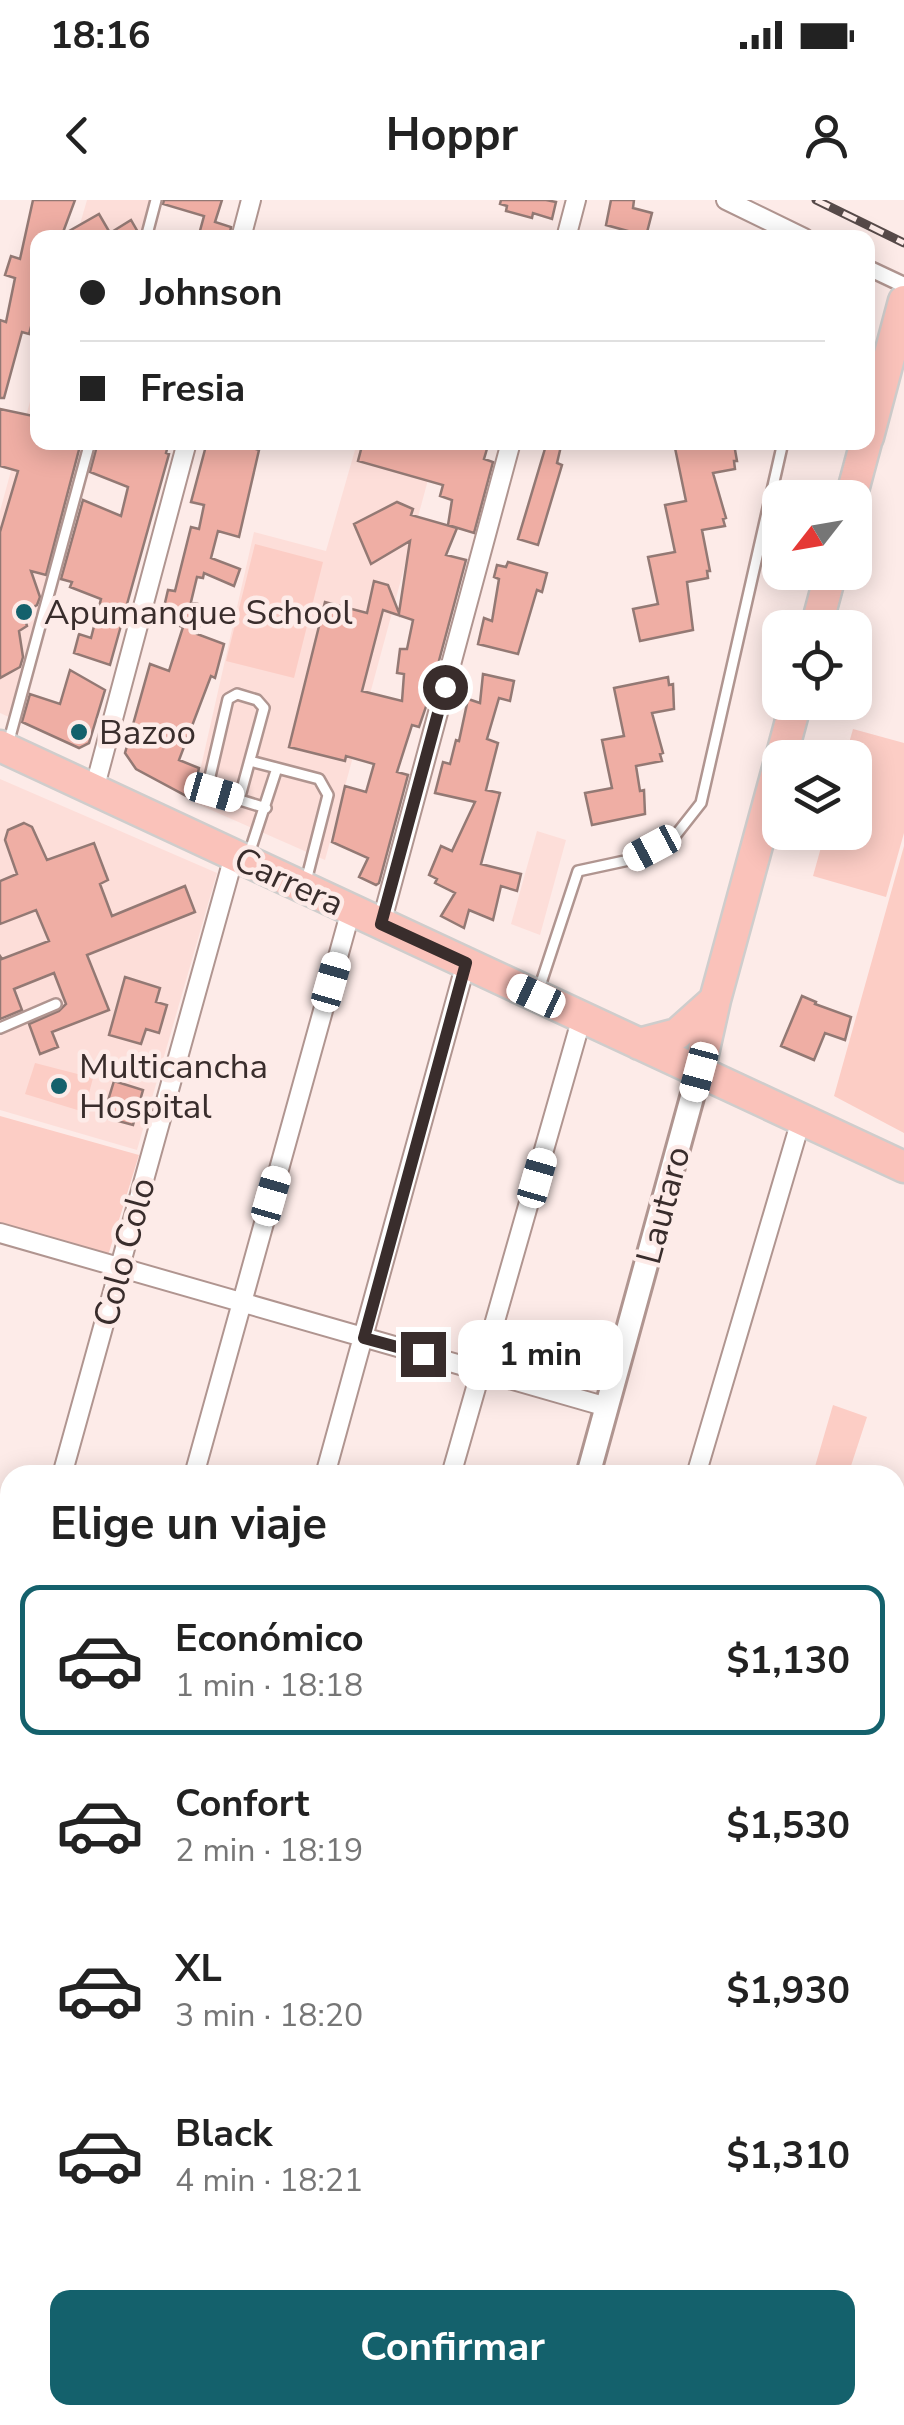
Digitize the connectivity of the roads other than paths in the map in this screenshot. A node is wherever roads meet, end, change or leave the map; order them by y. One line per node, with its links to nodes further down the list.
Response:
1 (156, 200): 5 (lane)
2 (251, 200): 6 (street)
3 (576, 200): 7 (street)
4 (726, 200): 8 (street)
5 (148, 230)
6 (243, 230)
7 (568, 230)
8 (788, 230)
9 (875, 271): 10 (street)
10 (904, 285)
11 (902, 309): 12 (main road)
12 (875, 410)
13 (88, 450): 19 (lane)
14 (185, 450): 22 (street)
15 (508, 450): 29 (street)
16 (781, 450): 31 (lane)
17 (864, 450): 18 (main road)
18 (856, 480)
19 (3, 748): 22 (main road, Carrera)
20 (250, 761): 21 (lane); 23 (lane); 23 (lane)
21 (276, 768): 24 (lane); 27 (lane)
22 (94, 790): 26 (main road, Carrera)
23 (240, 800): 24 (lane)
24 (266, 808): 26 (lane)
25 (762, 826): 32 (main road, Lautaro)
26 (240, 858): 27 (main road, Carrera); 41 (street, Colo Colo)
27 (304, 888): 28 (main road, Carrera)
28 (351, 910): 29 (main road, Carrera); 42 (street)
29 (381, 924): 30 (main road, Carrera)
30 (466, 963): 31 (main road, Carrera); 43 (street)
31 (536, 996): 34 (main road, Carrera)
32 (715, 1000): 36 (main road); 37 (main road, Lautaro)
33 (56, 1004): 35 (lane)
34 (582, 1017): 36 (main road, Carrera); 44 (street)
35 (0, 1028)
36 (640, 1044): 37 (main road, Carrera)
37 (699, 1072): 38 (main road, Carrera); 45 (street, Lautaro)
38 (802, 1120): 39 (main road, Carrera); 51 (street)
39 (904, 1168)
40 (0, 1232): 41 (street)
41 (119, 1268): 42 (street); 46 (street, Colo Colo)
42 (241, 1304): 43 (street); 47 (street)
43 (364, 1338): 44 (street); 48 (street)
44 (482, 1370): 45 (street); 49 (street)
45 (606, 1407): 50 (street, Lautaro)
46 (65, 1465)
47 (197, 1465)
48 (327, 1465)
49 (454, 1465)
50 (591, 1465)
51 (699, 1465)

